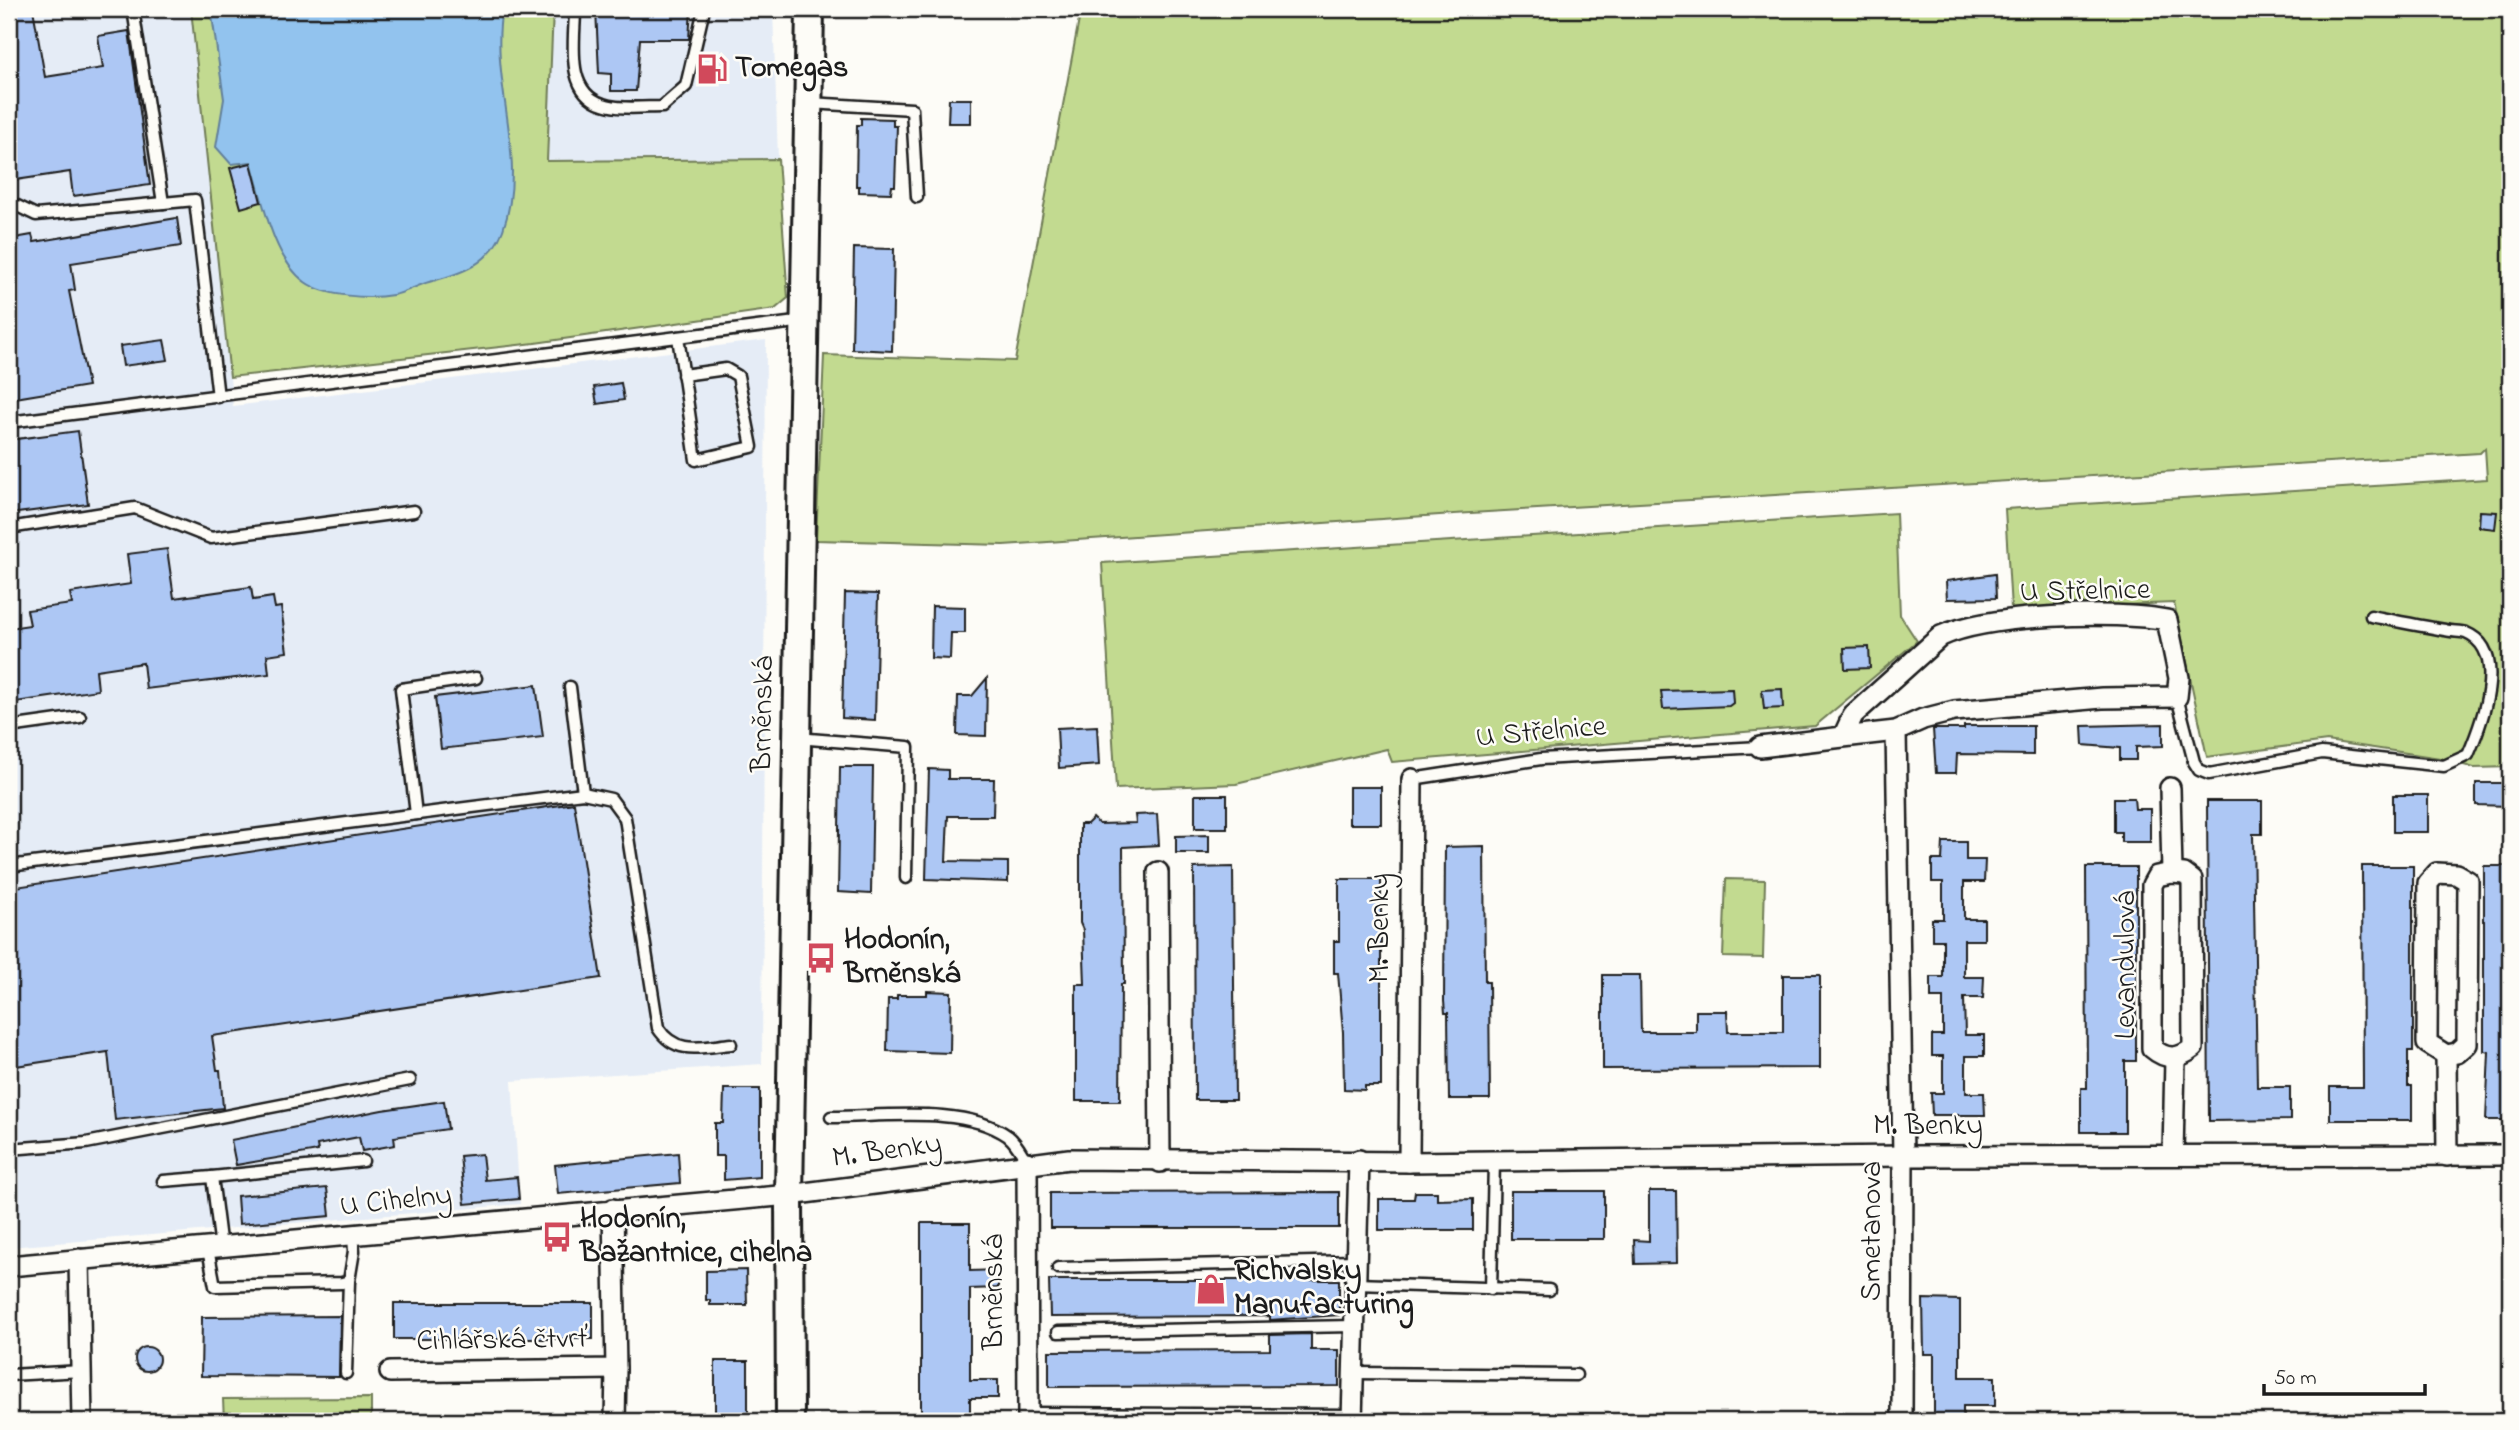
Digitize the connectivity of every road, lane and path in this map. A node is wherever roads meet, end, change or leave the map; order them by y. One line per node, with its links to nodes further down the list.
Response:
1 (133, 9): 8 (lane)
2 (575, 9): 3 (lane)
3 (704, 9)
4 (810, 9): 5 (main road, Brněnská)
5 (808, 103): 6 (lane); 9 (main road, Brněnská)
6 (918, 197)
7 (9, 202): 8 (lane)
8 (163, 203): 12 (lane)
9 (804, 321): 10 (lane); 24 (main road, Brněnská)
10 (678, 337): 11 (lane); 12 (lane)
11 (683, 375): 11 (lane)
12 (218, 397): 13 (lane)
13 (9, 422)
14 (414, 511): 15 (lane)
15 (9, 528)
16 (2371, 616): 19 (lane)
17 (475, 678): 29 (lane)
18 (570, 687): 28 (lane)
19 (2178, 697): 22 (street, U Střelnice); 23 (street, U Střelnice)
20 (80, 717): 21 (lane)
21 (9, 727)
22 (1896, 731): 23 (street, U Střelnice); 42 (street, Smetanova)
23 (1843, 737): 25 (street, U Střelnice)
24 (797, 738): 33 (lane); 52 (main road, Brněnská)
25 (1760, 747): 26 (lane, U Střelnice)
26 (1412, 779): 47 (street, M. Benky)
27 (2170, 788): 32 (street)
28 (583, 793): 29 (lane); 34 (lane)
29 (416, 814): 30 (lane)
30 (9, 866)
31 (1158, 872): 46 (street)
32 (2172, 873): 36 (street, Levandulová); 36 (street, Levandulová)
33 (906, 878)
34 (731, 1044)
35 (2446, 1055): 35 (street); 43 (street)
36 (2175, 1058): 40 (street, Levandulová)
37 (410, 1080): 39 (lane)
38 (831, 1117): 49 (lane)
39 (9, 1149)
40 (2173, 1155): 42 (street, M. Benky); 43 (street, M. Benky)
41 (2510, 1155): 43 (street, M. Benky)
42 (1903, 1156): 48 (street, M. Benky); 78 (street, Smetanova)
43 (2447, 1156)
44 (1359, 1160): 46 (street, M. Benky); 47 (street, M. Benky); 57 (street)
45 (363, 1161): 50 (lane)
46 (1160, 1162): 49 (street, M. Benky)
47 (1409, 1162): 48 (street, M. Benky)
48 (1493, 1162): 62 (lane)
49 (1027, 1163): 52 (street, M. Benky); 73 (street, Brněnská)
50 (212, 1177): 51 (lane); 55 (lane)
51 (163, 1181)
52 (789, 1195): 53 (street, U Cihelny); 77 (main road, Brněnská)
53 (613, 1209): 54 (street, U Cihelny); 66 (street, Cihlářská čtvrť)
54 (353, 1237): 55 (street, U Cihelny); 60 (lane)
55 (214, 1249): 56 (street, U Cihelny); 60 (lane)
56 (79, 1259): 58 (street, U Cihelny); 67 (street)
57 (1356, 1261): 59 (lane); 61 (street)
58 (9, 1266)
59 (1058, 1268)
60 (349, 1281): 69 (lane)
61 (1355, 1284): 62 (lane); 64 (street)
62 (1491, 1289): 63 (lane)
63 (1549, 1290)
64 (1354, 1326): 65 (lane); 70 (street)
65 (1058, 1332)
66 (616, 1369): 68 (street, Cihlářská čtvrť); 76 (street, Cihlářská čtvrť)
67 (82, 1371): 71 (lane); 75 (street)
68 (390, 1372)
69 (346, 1373)
70 (1353, 1373): 72 (lane); 74 (street)
71 (9, 1375)
72 (1576, 1375)
73 (1028, 1417): 74 (lane)
74 (1352, 1418)
75 (82, 1421)
76 (615, 1421)
77 (790, 1421)
78 (1902, 1421)

